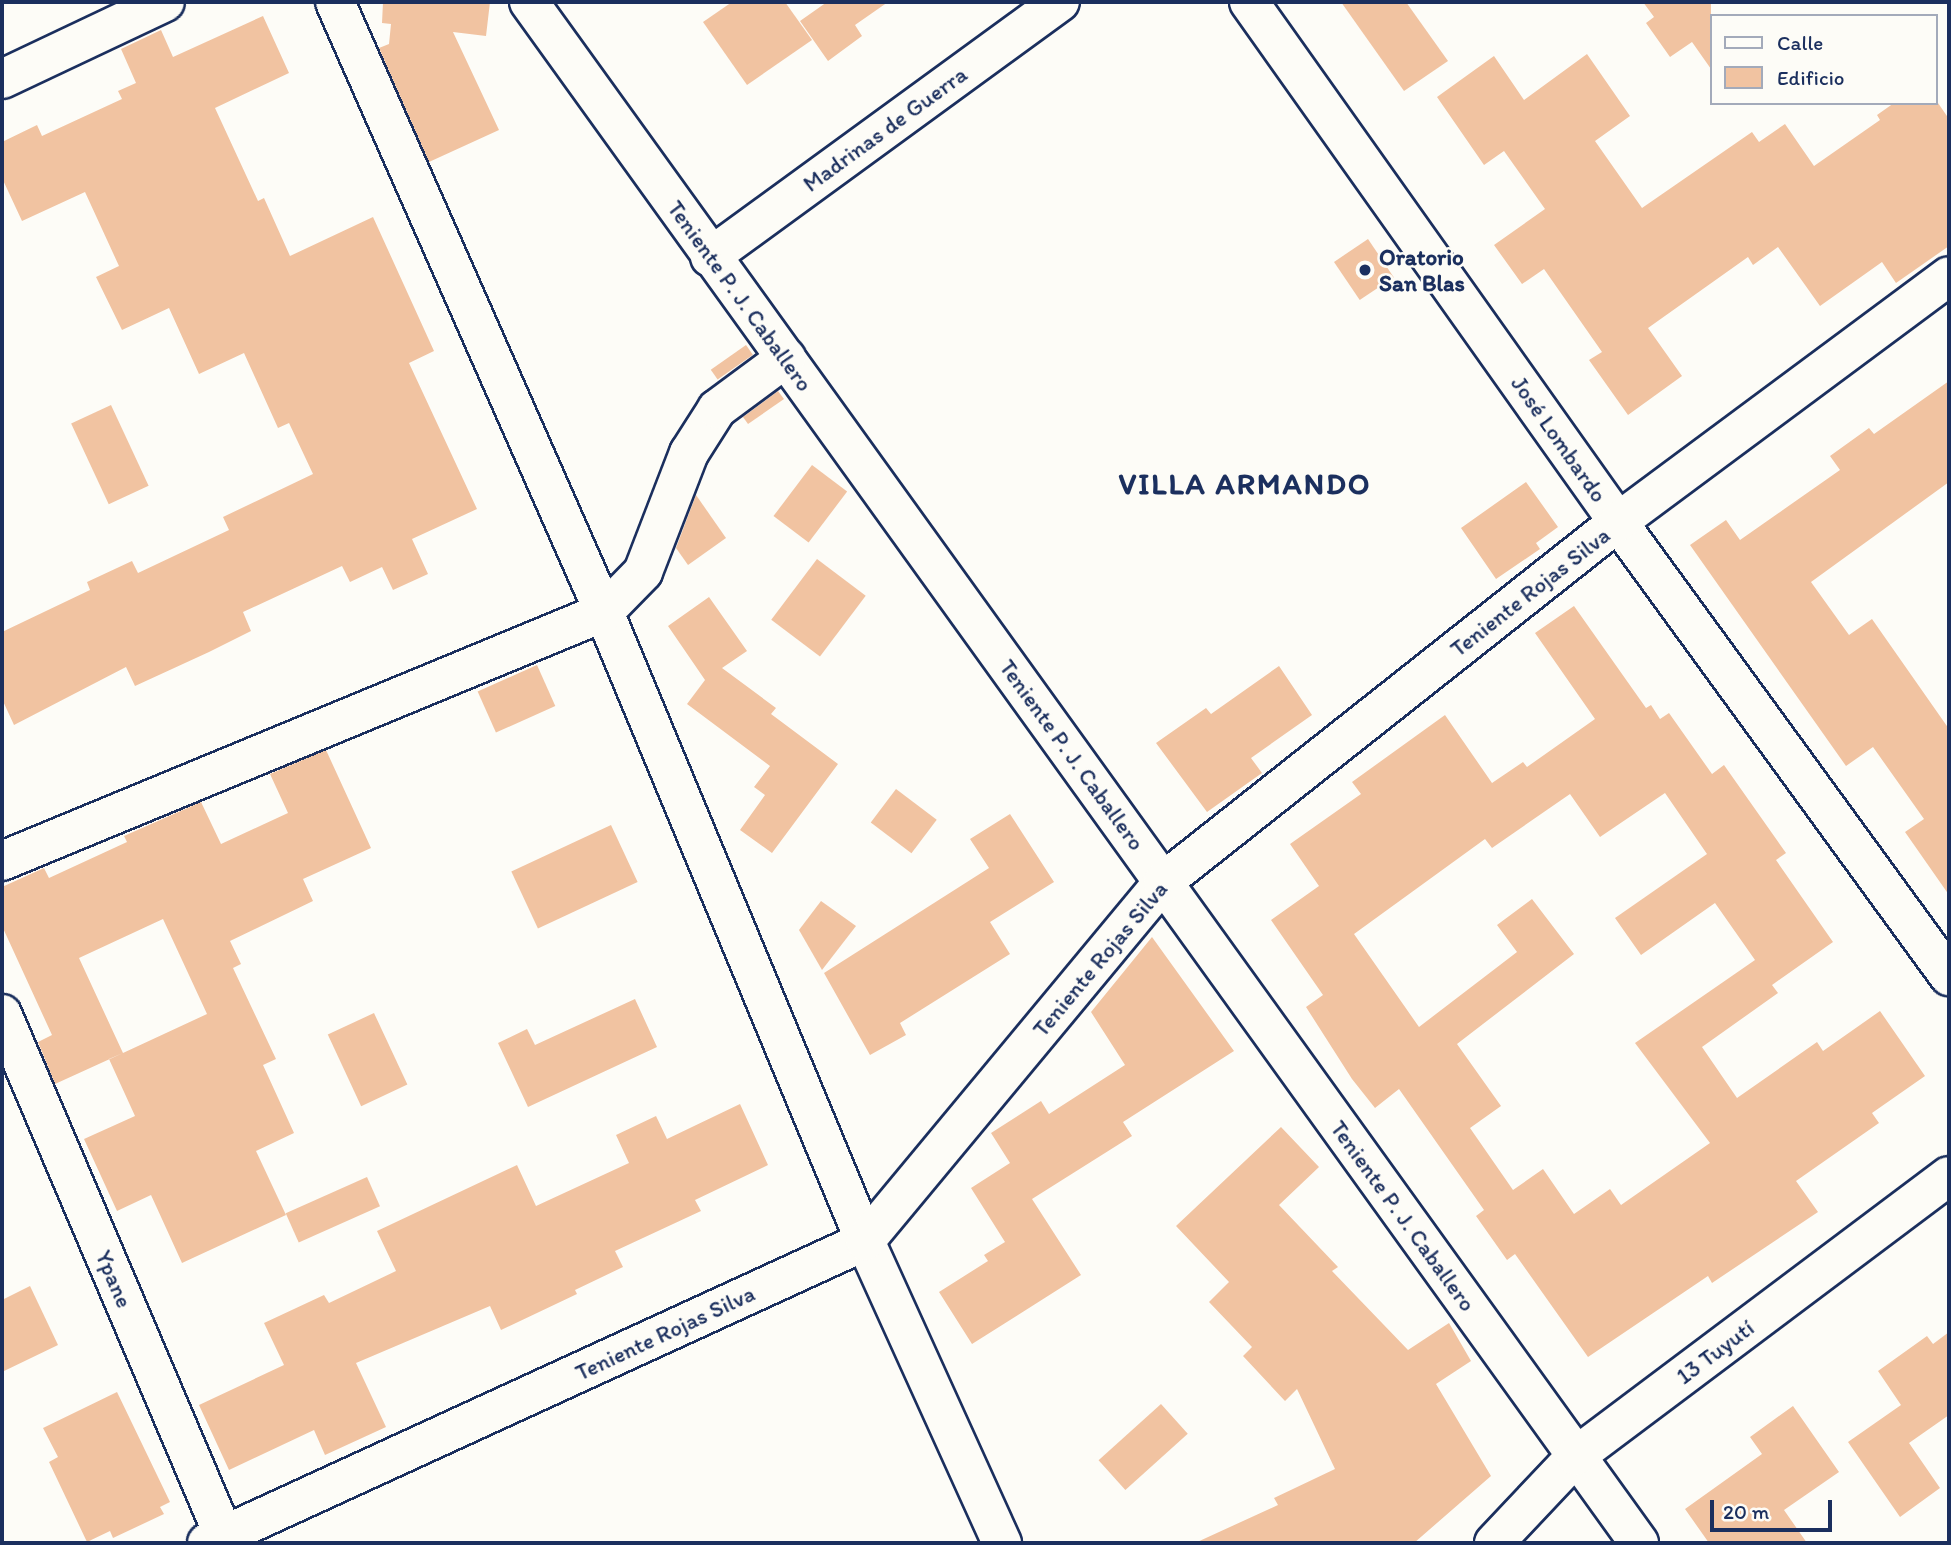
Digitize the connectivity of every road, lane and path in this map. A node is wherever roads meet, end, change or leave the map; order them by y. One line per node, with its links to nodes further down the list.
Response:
1 (165, 2): 6 (street)
2 (335, 2): 11 (street)
3 (529, 2): 7 (street, Teniente P. J. Caballero)
4 (1060, 2): 7 (street, Madrinas de Guerra)
5 (1249, 2): 10 (street, José Lombardo)
6 (2, 79)
7 (710, 257): 9 (street, Teniente P. J. Caballero)
8 (1949, 276): 10 (street, Teniente Rojas Silva)
9 (786, 358): 11 (street); 13 (street, Teniente P. J. Caballero)
10 (1618, 522): 13 (street, Teniente Rojas Silva); 14 (street, José Lombardo)
11 (604, 612): 12 (street); 17 (street)
12 (2, 861)
13 (1163, 882): 17 (street, Teniente Rojas Silva); 18 (street, Teniente P. J. Caballero)
14 (1949, 976)
15 (2, 1014): 19 (street, Ypane)
16 (1949, 1176): 18 (street, 13 Tuyutí)
17 (865, 1241): 19 (street, Teniente Rojas Silva); 20 (street)
18 (1576, 1456): 21 (street, 13 Tuyutí); 22 (street, Teniente P. J. Caballero)
19 (219, 1541)
20 (1002, 1543)
21 (1494, 1543)
22 (1639, 1543)

